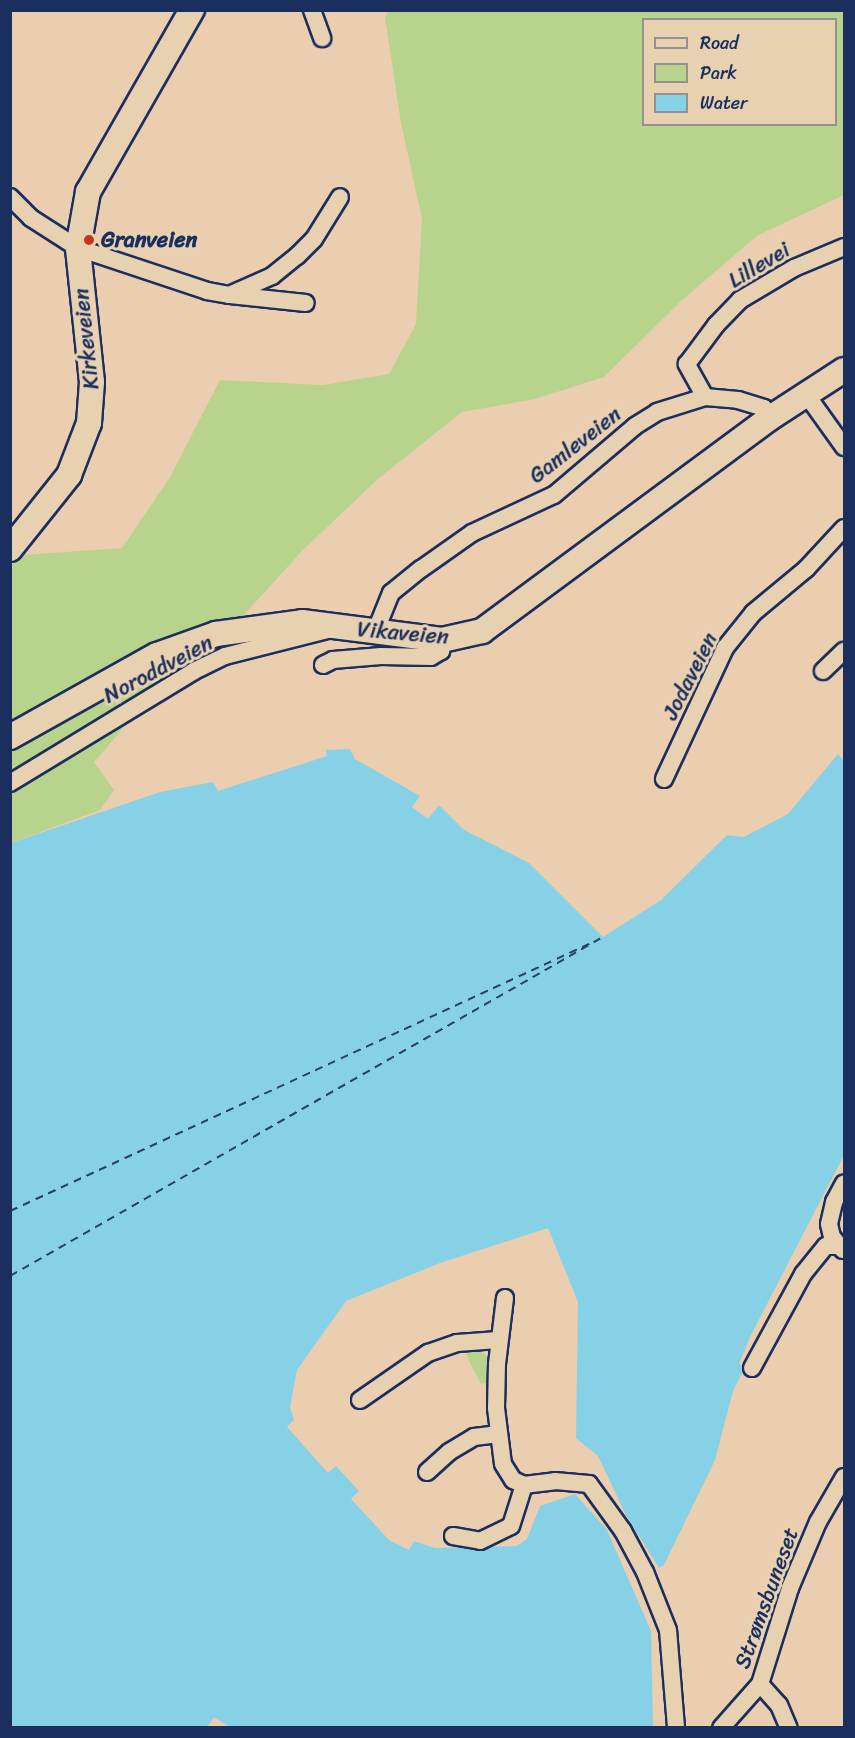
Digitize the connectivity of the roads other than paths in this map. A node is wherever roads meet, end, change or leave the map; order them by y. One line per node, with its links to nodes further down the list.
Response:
1 (192, 10): 7 (main road, Kirkeveien)
2 (312, 10): 3 (street)
3 (322, 38)
4 (10, 197): 7 (street)
5 (340, 197): 8 (street)
6 (844, 247): 12 (street, Lillevei)
7 (78, 248): 8 (street, Kirkeveien); 16 (main road, Kirkeveien)
8 (229, 295): 9 (street, Kirkeveien)
9 (306, 303)
10 (844, 370): 11 (main road, Vikaveien)
11 (806, 394): 13 (main road, Vikaveien); 14 (street)
12 (705, 397): 13 (street, Gamleveien); 18 (street, Gamleveien)
13 (770, 418): 19 (main road, Vikaveien)
14 (844, 447)
15 (844, 528): 24 (street, Jodaveien)
16 (10, 549)
17 (340, 627): 18 (main road, Vikaveien); 23 (main road, Vikaveien); 25 (street, Noroddveien)
18 (376, 630): 19 (main road, Vikaveien)
19 (441, 640): 21 (street)
20 (844, 651): 22 (street)
21 (323, 665)
22 (823, 671)
23 (10, 737)
24 (664, 778)
25 (10, 783)
26 (844, 1184): 27 (street)
27 (843, 1250): 30 (street)
28 (505, 1298): 29 (street)
29 (498, 1340): 31 (street); 32 (street)
30 (752, 1368)
31 (360, 1400)
32 (499, 1434): 33 (street); 35 (street)
33 (428, 1472)
34 (844, 1477): 37 (street, Strømsbuneset)
35 (524, 1485): 36 (street); 38 (street)
36 (453, 1536)
37 (760, 1684): 39 (street, Strømsbuneset); 40 (street)
38 (676, 1728)
39 (721, 1728)
40 (789, 1728)

